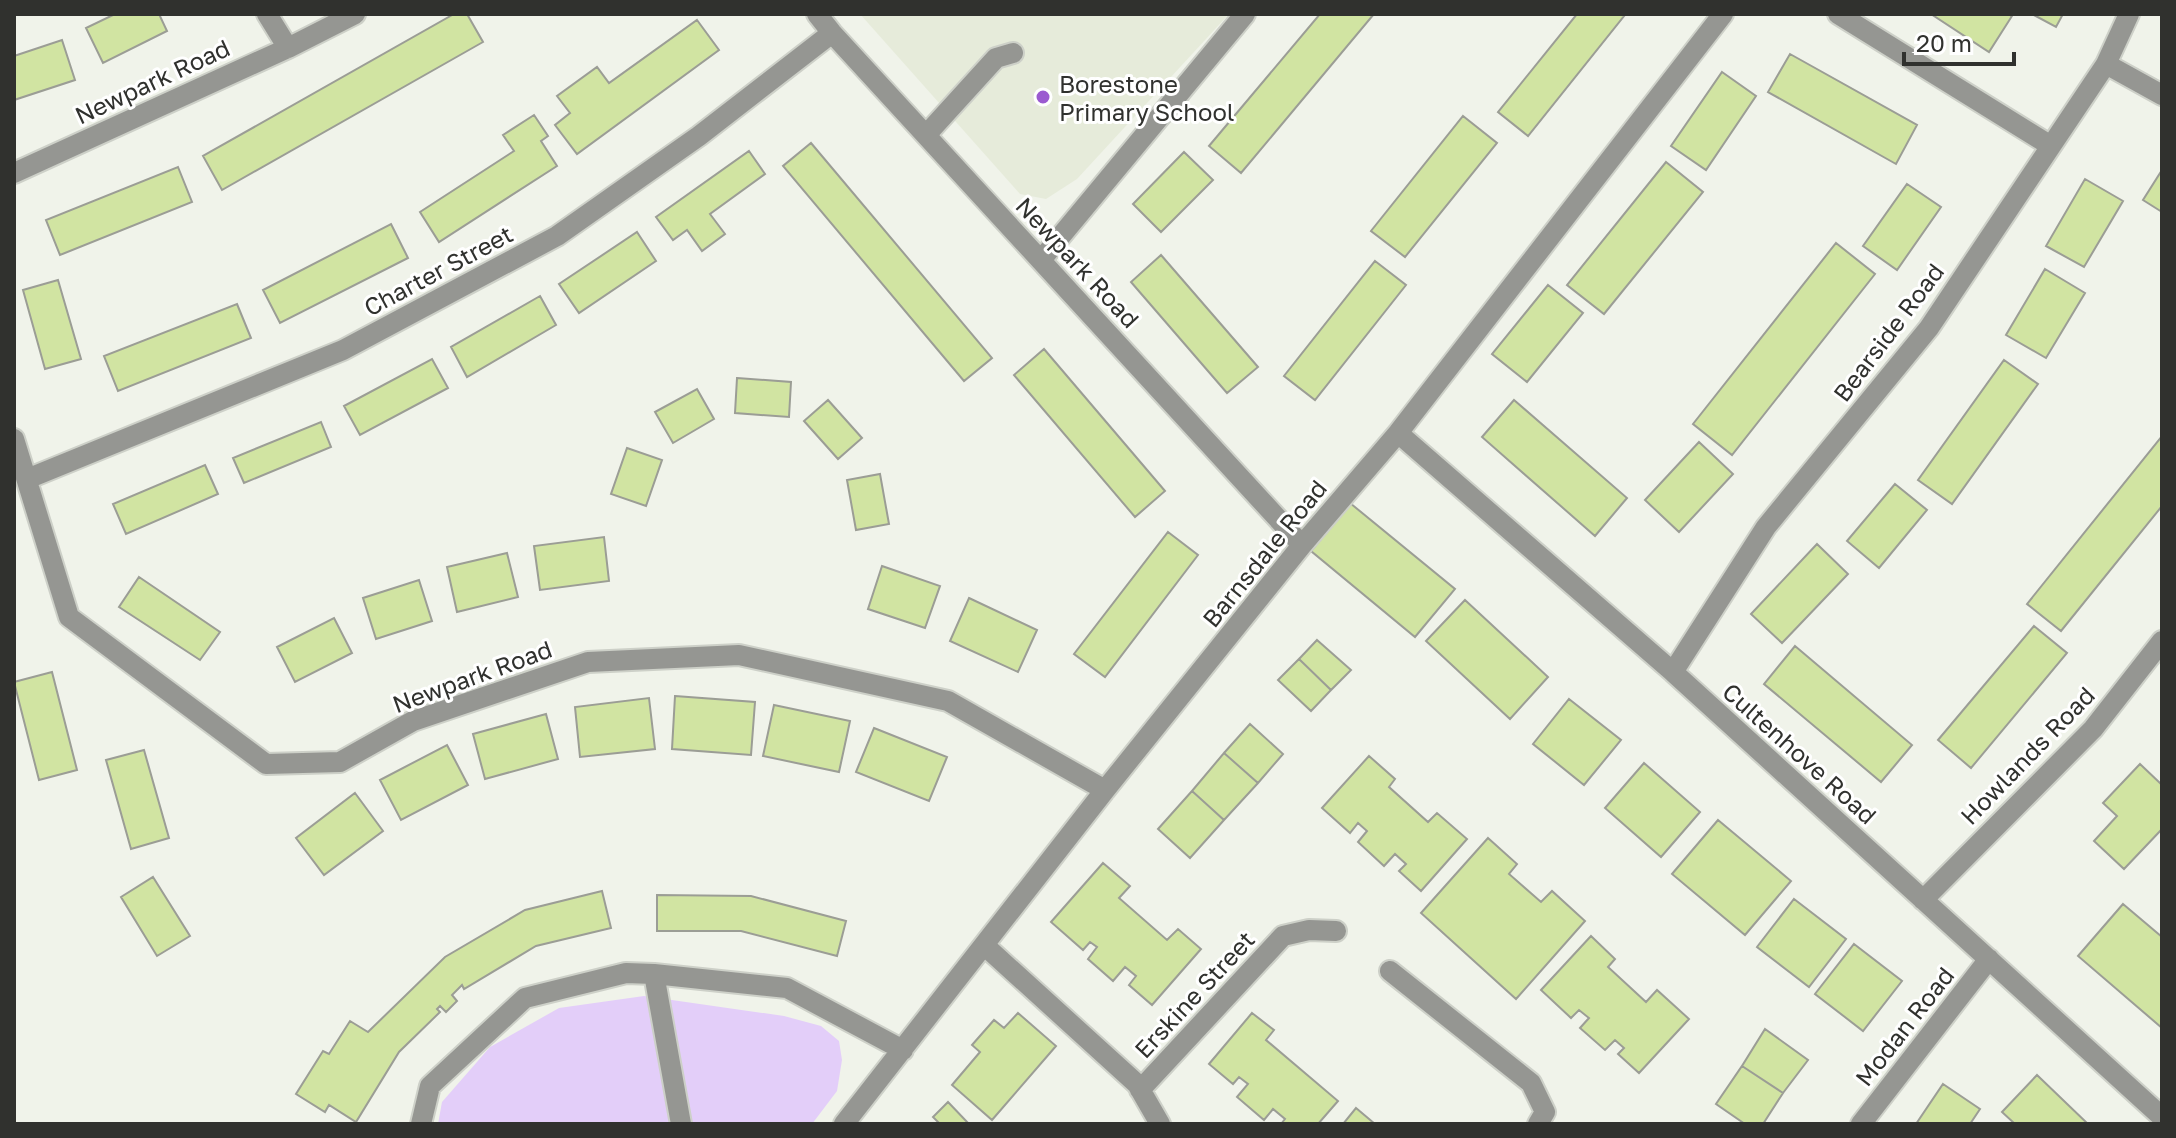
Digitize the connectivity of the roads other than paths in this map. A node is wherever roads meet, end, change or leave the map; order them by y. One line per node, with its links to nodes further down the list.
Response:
1 (267, 14): 9 (street)
2 (355, 14): 9 (street, Newpark Road)
3 (817, 14): 8 (street, Newpark Road)
4 (1245, 14): 16 (street)
5 (1723, 14): 17 (street, Barnsdale Road)
6 (1838, 14): 14 (street)
7 (2129, 14): 11 (street, Bearside Road)
8 (832, 33): 13 (street, Newpark Road); 19 (street, Charter Street)
9 (288, 48): 15 (street, Newpark Road)
10 (1013, 53): 13 (street)
11 (2106, 64): 12 (street); 14 (street, Bearside Road)
12 (2162, 95)
13 (926, 135): 16 (street, Newpark Road)
14 (2051, 146): 22 (street, Bearside Road)
15 (14, 173)
16 (1041, 260): 20 (street, Newpark Road)
17 (1398, 433): 20 (street, Barnsdale Road); 22 (street, Cultenhove Road)
18 (14, 439): 19 (street, Newpark Road)
19 (27, 479): 23 (street, Newpark Road)
20 (1302, 545): 23 (street, Barnsdale Road)
21 (2162, 641): 24 (street, Howlands Road)
22 (1673, 672): 24 (street, Cultenhove Road)
23 (1105, 790): 26 (street, Barnsdale Road)
24 (1923, 900): 27 (street, Cultenhove Road)
25 (1336, 931): 31 (street, Erskine Street)
26 (984, 945): 30 (street, Barnsdale Road); 31 (street, Erskine Street)
27 (1989, 959): 32 (street, Cultenhove Road); 38 (street, Modan Road)
28 (1390, 971): 37 (street)
29 (654, 974): 30 (street); 33 (street); 34 (street)
30 (903, 1050): 35 (street, Barnsdale Road)
31 (1140, 1090): 36 (street, Erskine Street)
32 (2162, 1117)
33 (421, 1124)
34 (681, 1124)
35 (844, 1124)
36 (1160, 1124)
37 (1538, 1124)
38 (1861, 1124)

